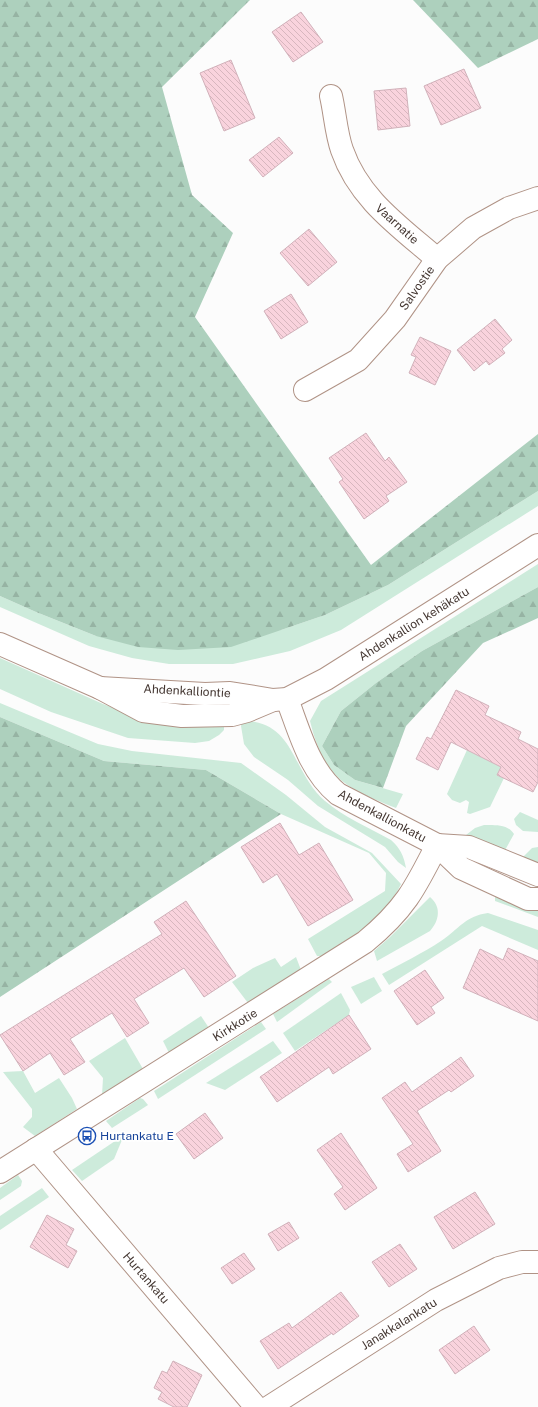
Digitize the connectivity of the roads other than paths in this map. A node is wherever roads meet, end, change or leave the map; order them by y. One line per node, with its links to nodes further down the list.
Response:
1 (331, 96): 3 (street, Vaarnatie)
2 (538, 198): 3 (street, Salvostie)
3 (437, 259): 4 (street, Salvostie)
4 (305, 390)
5 (538, 545): 7 (street, Ahdenkallion kehäkatu)
6 (0, 644): 7 (street, Ahdenkalliontie)
7 (280, 700): 8 (street, Ahdenkallionkatu)
8 (437, 845): 9 (street, Ahdenkallionkatu); 10 (street, Ahdenkallionkatu); 11 (street, Kirkkotie)
9 (538, 875)
10 (538, 899)
11 (36, 1149): 12 (street, Kirkkotie); 14 (street, Hurtankatu)
12 (0, 1172)
13 (538, 1262): 15 (street, Janakkalankatu)
14 (256, 1407)
15 (269, 1407)

